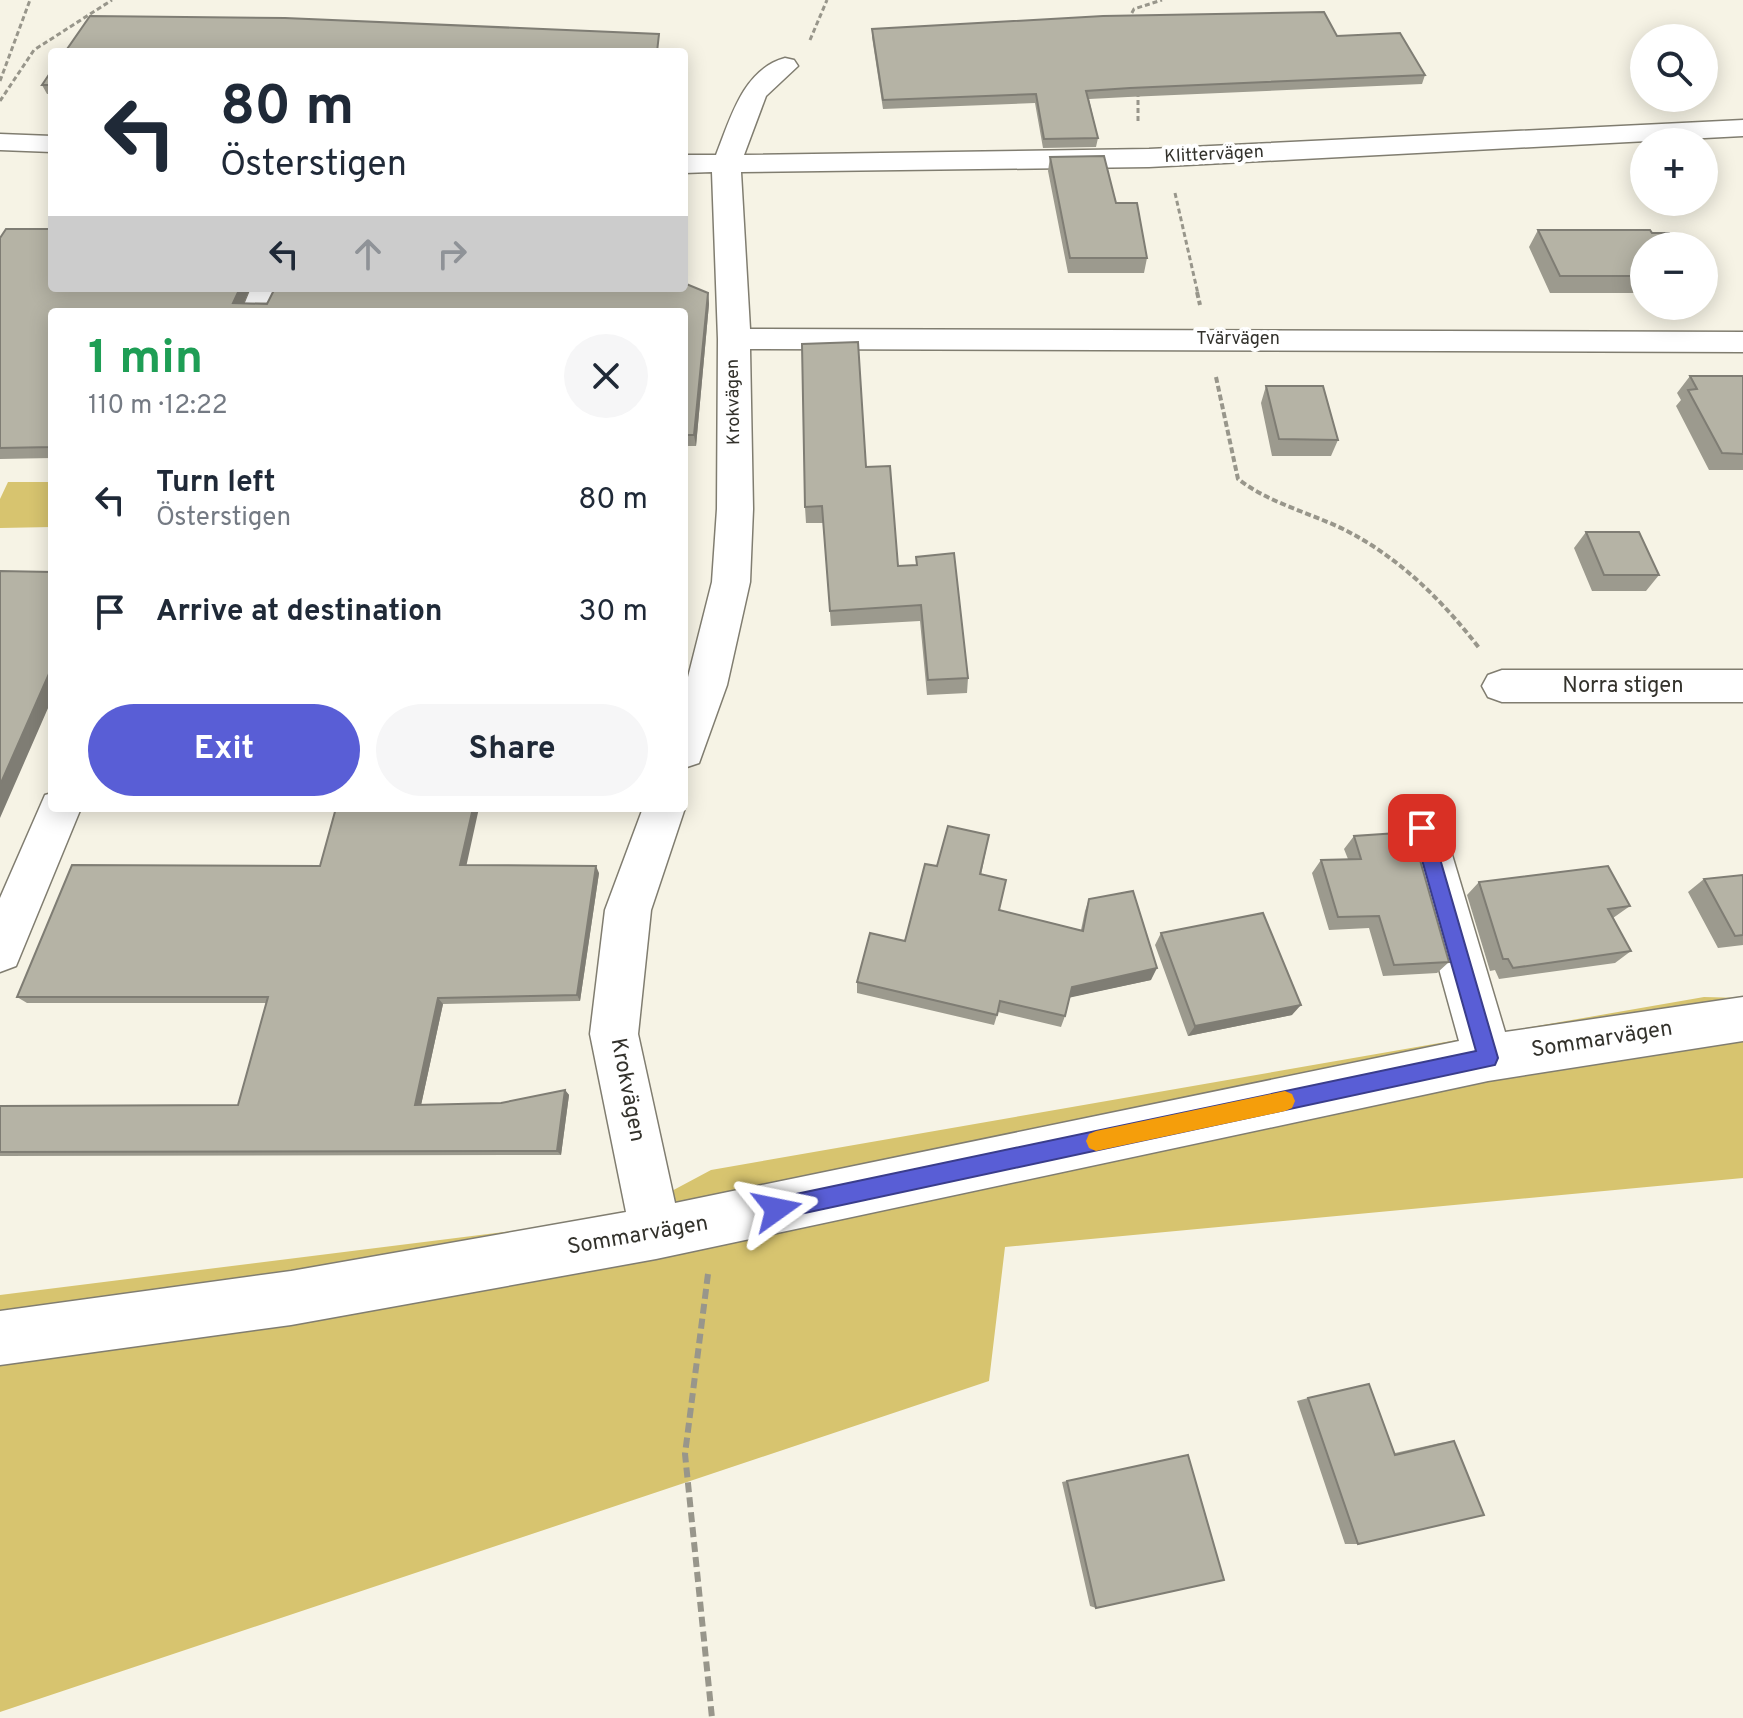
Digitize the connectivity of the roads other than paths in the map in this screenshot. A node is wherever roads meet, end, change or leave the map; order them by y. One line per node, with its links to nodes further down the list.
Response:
1 (785, 66): 6 (street, Krokvägen)
2 (1743, 128): 6 (street, Klittervägen)
3 (0, 142): 4 (street)
4 (48, 144)
5 (688, 164): 6 (street, Klittervägen)
6 (726, 165): 7 (street, Krokvägen)
7 (734, 339): 8 (street, Tvärvägen); 11 (street, Krokvägen)
8 (1743, 342)
9 (1502, 686): 10 (street, Norra stigen)
10 (1743, 686)
11 (688, 740)
12 (58, 812): 15 (street)
13 (663, 812): 18 (street, Krokvägen)
14 (1422, 828): 17 (street)
15 (0, 951)
16 (1743, 1019): 17 (street, Sommarvägen)
17 (1488, 1058): 18 (street, Sommarvägen)
18 (656, 1233): 19 (street, Sommarvägen)
19 (0, 1338)

